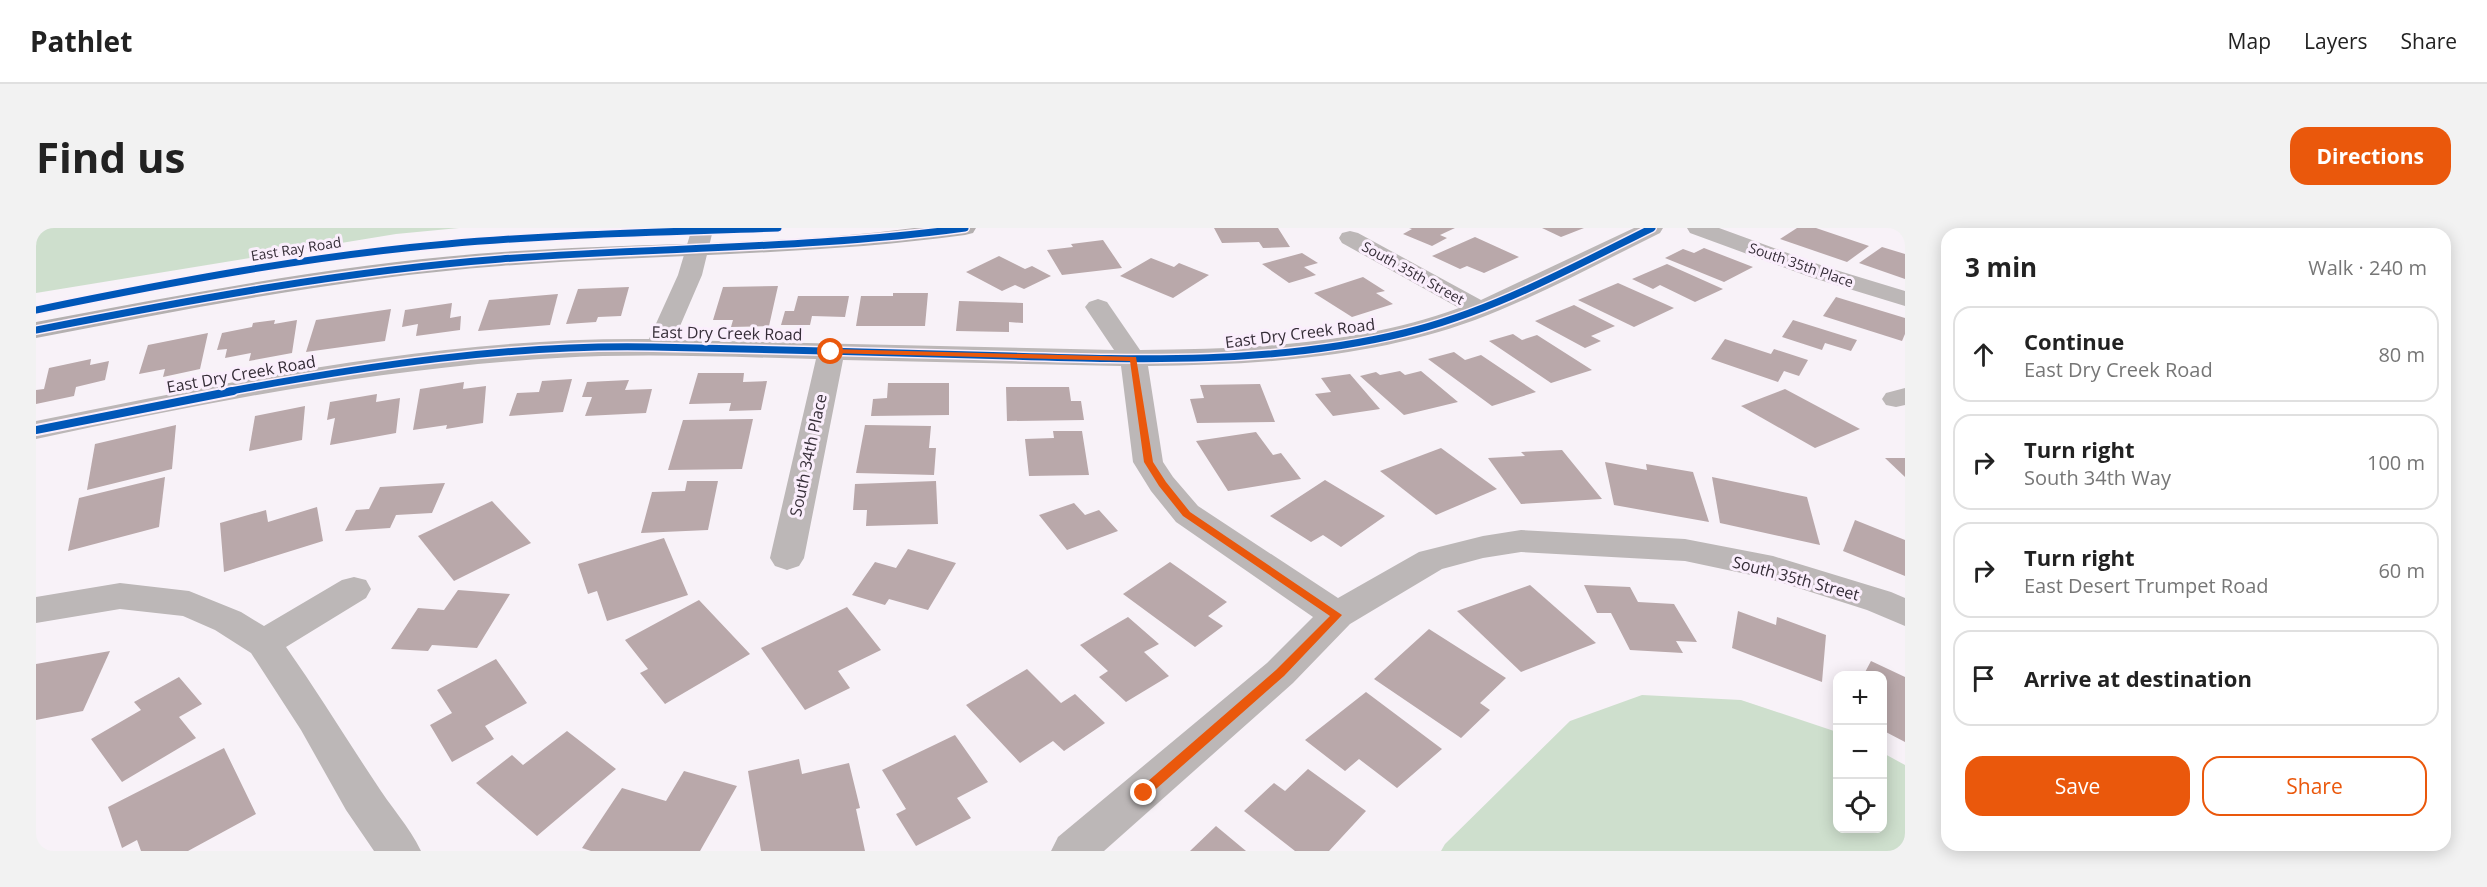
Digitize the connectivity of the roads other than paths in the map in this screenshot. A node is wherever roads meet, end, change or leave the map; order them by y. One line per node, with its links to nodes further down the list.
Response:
1 (778, 228): 6 (main road, East Ray Road)
2 (965, 228): 6 (main road, East Ray Road)
3 (1652, 228): 9 (street, East Dry Creek Road)
4 (1698, 228): 7 (street, South 35th Place)
5 (1350, 238): 9 (street, South 35th Street)
6 (699, 240): 10 (main road, East Ray Road); 11 (main road, East Ray Road); 12 (street)
7 (1905, 299)
8 (1098, 307): 14 (street)
9 (1477, 309): 14 (street, East Dry Creek Road)
10 (36, 310)
11 (36, 330)
12 (658, 347): 13 (street, East Dry Creek Road); 15 (street, East Dry Creek Road)
13 (831, 352): 14 (street, East Dry Creek Road); 16 (street, South 34th Place)
14 (1133, 359): 20 (street)
15 (36, 430)
16 (787, 558)
17 (354, 589): 21 (street)
18 (36, 610): 21 (street)
19 (1905, 613): 20 (street, South 35th Street)
20 (1337, 615): 23 (street, South 35th Street)
21 (264, 643): 22 (street)
22 (399, 851)
23 (1073, 851)

